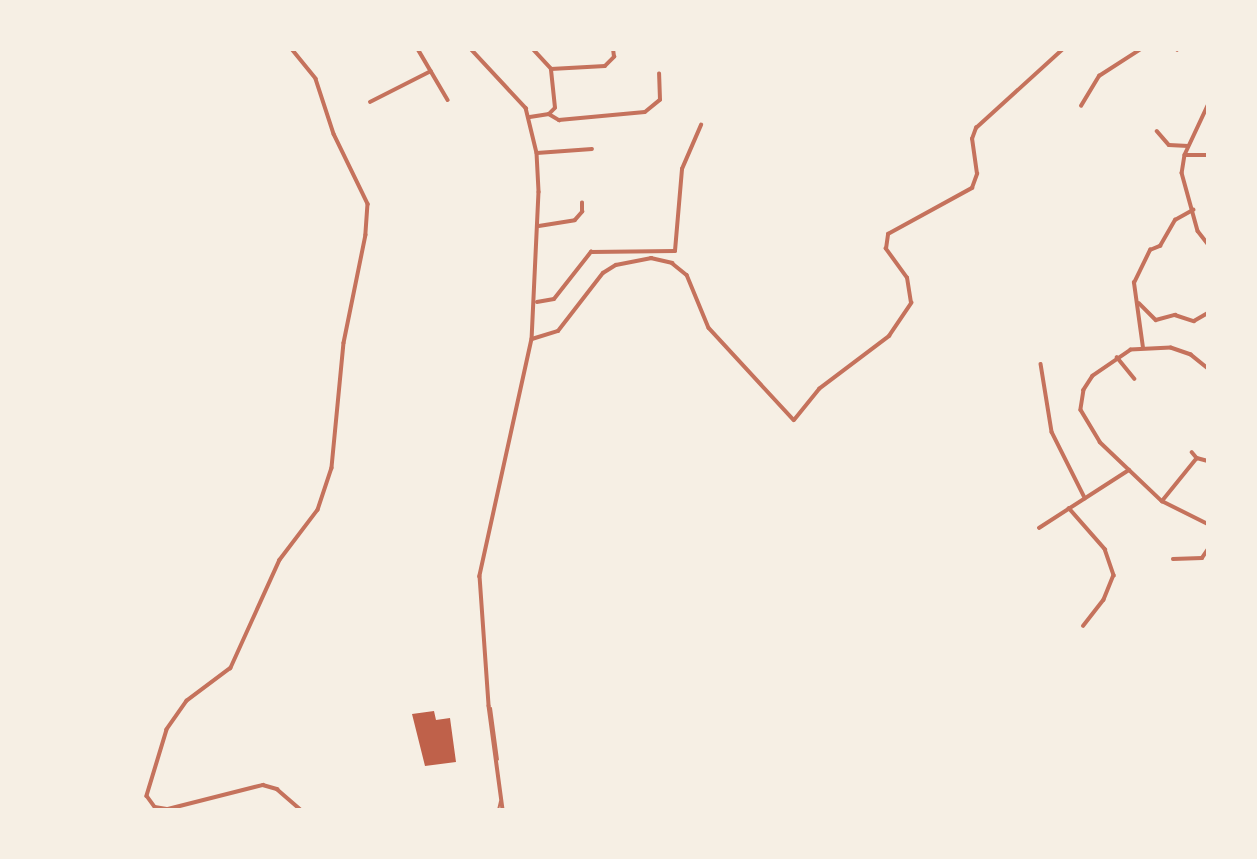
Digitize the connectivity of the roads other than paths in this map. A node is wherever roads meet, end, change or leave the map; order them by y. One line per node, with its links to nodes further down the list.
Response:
1 (292, 49): 49 (street)
2 (418, 49): 9 (street)
3 (471, 49): 16 (street)
4 (613, 49): 8 (street)
5 (1063, 49): 31 (street)
6 (1141, 49): 13 (street)
7 (533, 50): 8 (street)
8 (551, 69): 15 (street)
9 (431, 71): 11 (street); 12 (street)
10 (659, 74): 15 (street)
11 (448, 100)
12 (370, 102)
13 (1080, 106)
14 (1208, 106): 19 (street)
15 (549, 114): 16 (street)
16 (530, 117): 21 (street)
17 (701, 125): 28 (street)
18 (1157, 131): 19 (street)
19 (1188, 146): 22 (street)
20 (592, 149): 21 (street)
21 (537, 153): 26 (street)
22 (1185, 155): 23 (street); 25 (street)
23 (1208, 155)
24 (582, 203): 26 (street)
25 (1193, 210): 27 (street); 29 (street)
26 (539, 226): 28 (street)
27 (1208, 244)
28 (537, 302): 31 (street)
29 (1139, 303): 30 (street); 32 (street)
30 (1208, 313)
31 (532, 340): 50 (street)
32 (1143, 348): 33 (street); 35 (street)
33 (1117, 357): 36 (street); 40 (street)
34 (1041, 364): 41 (street)
35 (1208, 369)
36 (1135, 379)
37 (1192, 452): 38 (street)
38 (1197, 458): 39 (street); 42 (street)
39 (1208, 460)
40 (1129, 470): 41 (street); 42 (street)
41 (1085, 498): 43 (street)
42 (1162, 501): 44 (street)
43 (1069, 508): 45 (street); 48 (street)
44 (1208, 524)
45 (1039, 528)
46 (1208, 549): 47 (street)
47 (1173, 559)
48 (1084, 626)
49 (301, 810)
50 (500, 810)

